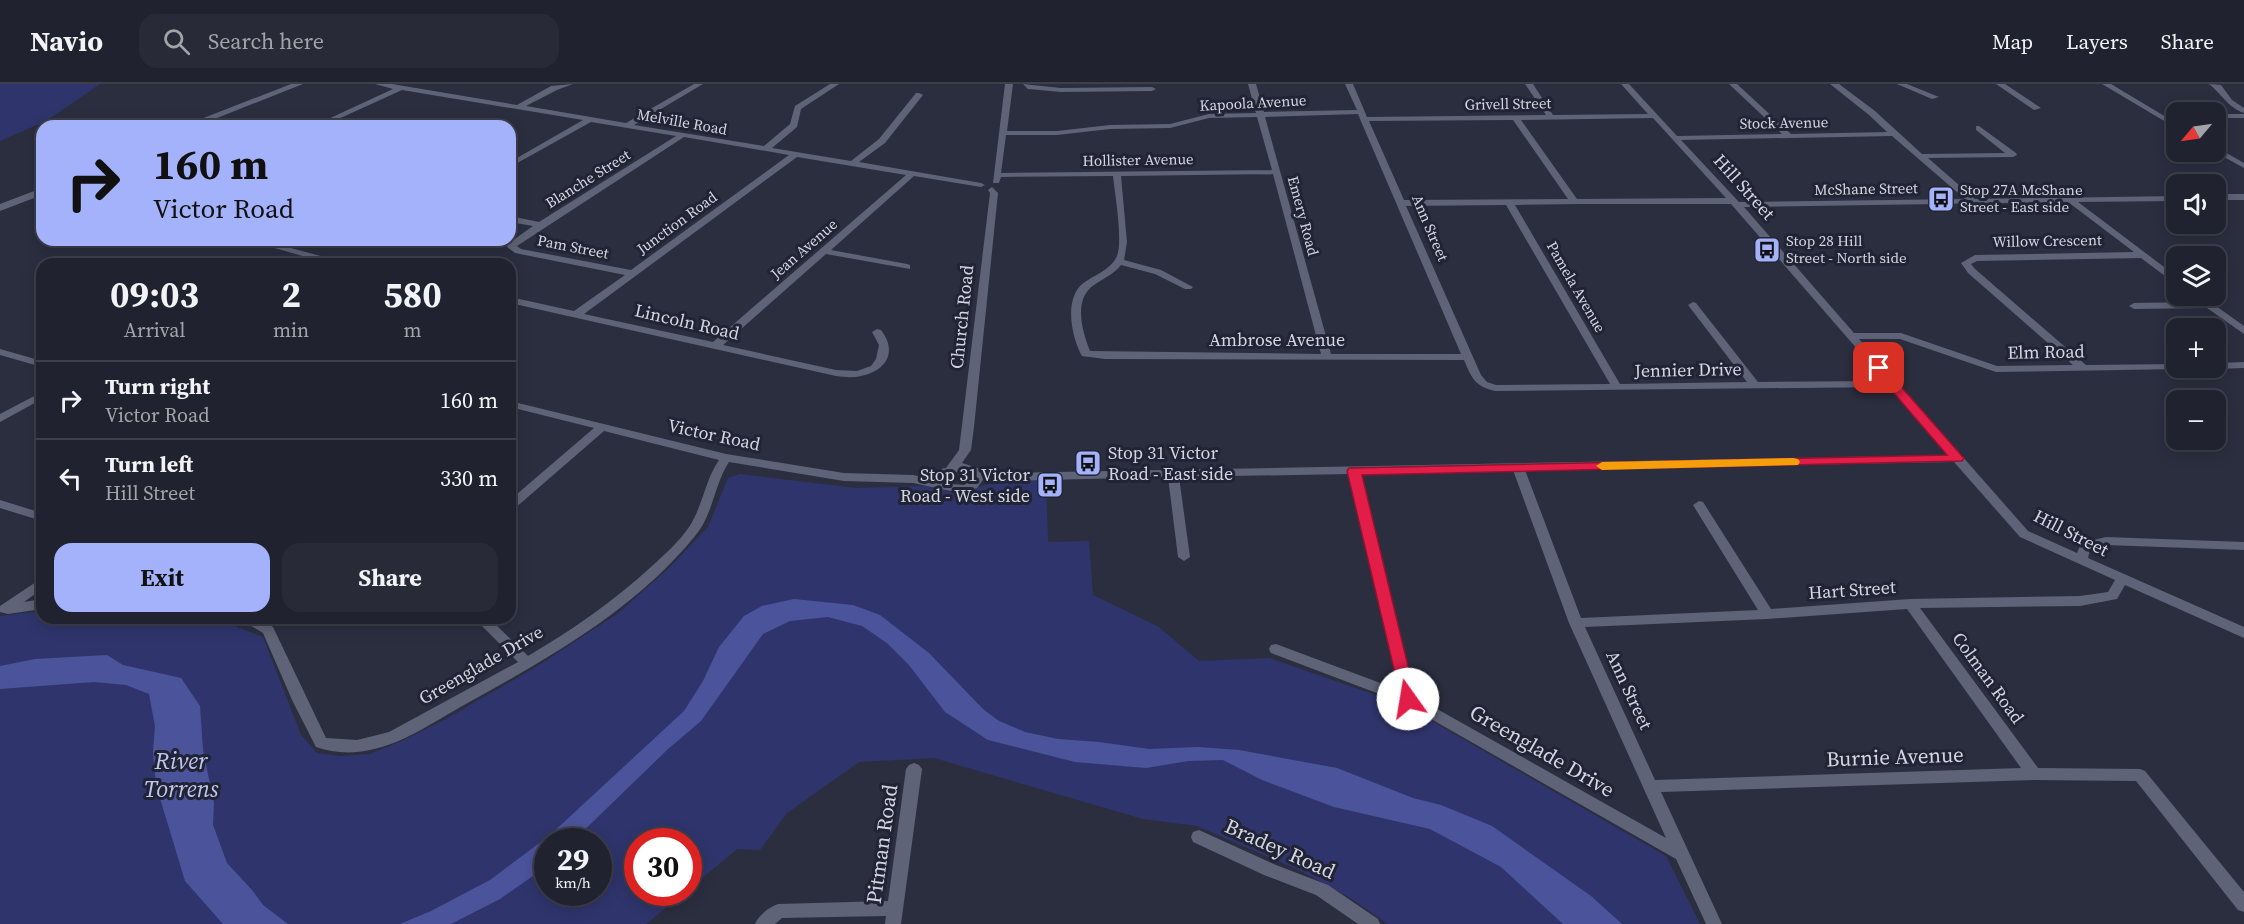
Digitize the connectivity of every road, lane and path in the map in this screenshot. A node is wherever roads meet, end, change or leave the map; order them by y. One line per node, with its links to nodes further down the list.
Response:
1 (299, 84): 36 (main road)
2 (315, 84): 37 (main road)
3 (379, 84): 20 (street, Melville Road)
4 (569, 84): 24 (street)
5 (699, 84): 41 (street)
6 (835, 84): 48 (street)
7 (1009, 84): 43 (street, Church Road)
8 (1252, 84): 27 (street, Emery Road)
9 (1349, 84): 28 (street, Ann Street)
10 (1529, 84): 33 (street)
11 (1625, 84): 29 (street, Hill Street)
12 (1733, 84): 46 (street)
13 (1834, 84): 44 (street)
14 (1901, 84): 23 (street)
15 (2000, 84): 25 (street)
16 (2106, 84): 34 (street)
17 (2213, 84): 26 (street)
18 (1027, 85): 19 (street)
19 (1108, 87): 21 (street)
20 (400, 88): 24 (street, Melville Road); 38 (street)
21 (1152, 89)
22 (919, 95): 55 (street)
23 (1935, 98)
24 (517, 108): 39 (street, Melville Road)
25 (2037, 108)
26 (2244, 111)
27 (1262, 115): 28 (street, Kapoola Avenue); 43 (street, Kapoola Avenue); 57 (street, Emery Road)
28 (1363, 115): 32 (street, Grivell Street); 70 (street, Ann Street)
29 (1653, 116): 33 (street, Grivell Street); 47 (street, Hill Street)
30 (2226, 116): 31 (street)
31 (2244, 116)
32 (1515, 117): 33 (street, Grivell Street); 71 (street)
33 (1551, 117)
34 (2160, 117): 35 (street); 40 (street)
35 (2166, 117)
36 (204, 120)
37 (223, 120)
38 (331, 120)
39 (589, 120): 41 (street, Melville Road); 53 (street)
40 (2166, 120)
41 (626, 126): 45 (street, Melville Road)
42 (1979, 128): 51 (street)
43 (1003, 133): 60 (street, Church Road)
44 (1894, 134): 46 (street, Stock Avenue); 51 (street)
45 (681, 136): 48 (street, Melville Road); 75 (street, Blanche Street)
46 (1789, 136): 47 (street, Stock Avenue)
47 (1675, 138): 72 (street, Hill Street)
48 (764, 150): 49 (street, Melville Road)
49 (794, 155): 55 (street, Melville Road); 85 (street, Junction Road)
50 (2226, 155): 56 (street)
51 (1918, 156): 68 (street)
52 (516, 157): 53 (street)
53 (521, 158): 54 (street)
54 (516, 161)
55 (852, 164): 58 (street, Melville Road)
56 (2244, 166)
57 (1277, 172): 59 (street, Hollister Avenue); 98 (street, Emery Road)
58 (912, 174): 60 (street, Melville Road); 79 (street, Jean Avenue)
59 (1117, 174): 60 (street, Hollister Avenue); 82 (street)
60 (995, 182): 113 (street, Church Road)
61 (36, 185): 66 (main road)
62 (36, 193): 73 (main road)
63 (2226, 197): 64 (street)
64 (2244, 197)
65 (2166, 198): 67 (street, McShane Street)
66 (0, 199)
67 (2069, 199): 68 (street, McShane Street); 80 (street)
68 (1972, 200): 72 (street, McShane Street)
69 (1509, 202): 70 (street, McShane Street); 71 (street, McShane Street); 108 (street, Pamela Avenue)
70 (1401, 203): 99 (street, Ann Street)
71 (1575, 203): 72 (street, McShane Street)
72 (1735, 203): 95 (street, Hill Street)
73 (0, 208)
74 (516, 220): 75 (street)
75 (539, 225): 76 (street, Blanche Street)
76 (516, 241)
77 (273, 246): 81 (street)
78 (512, 247): 85 (street, Pam Street)
79 (825, 250): 83 (street); 96 (street, Jean Avenue)
80 (2144, 255): 84 (street); 104 (street, Willow Crescent)
81 (318, 258)
82 (1118, 261): 86 (street); 98 (street, Ambrose Avenue)
83 (907, 267)
84 (2166, 272)
85 (630, 273): 92 (street, Junction Road)
86 (1188, 287)
87 (516, 301): 92 (street, Lincoln Road)
88 (1693, 304): 107 (street)
89 (2134, 306): 90 (street)
90 (2166, 306)
91 (2210, 306): 93 (street)
92 (576, 315): 96 (street, Lincoln Road)
93 (2244, 331)
94 (877, 332): 96 (street, Lincoln Road)
95 (1851, 336): 104 (street, Elm Road); 106 (street, Hill Street)
96 (716, 345)
97 (0, 352): 100 (street)
98 (1327, 356): 99 (street, Ambrose Avenue)
99 (1468, 357): 105 (street, Ann Street)
100 (36, 362)
101 (2226, 366): 102 (street)
102 (2244, 366)
103 (2166, 367): 104 (street, Elm Road)
104 (2083, 368)
105 (1484, 384): 108 (street, Jennier Drive)
106 (1893, 384): 107 (street, Jennier Drive); 115 (street, Hill Street)
107 (1755, 386): 108 (street, Jennier Drive)
108 (1617, 387)
109 (36, 398): 111 (street)
110 (516, 406): 112 (street, Victor Road)
111 (0, 419)
112 (602, 427): 114 (street, Victor Road); 123 (street)
113 (965, 450): 117 (street, Church Road); 119 (street, Church Road)
114 (726, 458): 121 (street, Victor Road); 141 (street, Greenglade Drive)
115 (1957, 458): 116 (street); 129 (street, Hill Street)
116 (1518, 468): 118 (street); 136 (street, Ann Street)
117 (949, 470): 119 (street, Victor Road); 121 (street, Victor Road); 122 (street)
118 (1354, 471): 120 (street); 142 (street)
119 (975, 474): 120 (street); 122 (street, Victor Road)
120 (1173, 474): 128 (street)
121 (914, 478): 122 (street, Victor Road)
122 (946, 486)
123 (516, 501)
124 (0, 504): 126 (street)
125 (1699, 505): 135 (street)
126 (36, 515)
127 (2244, 546): 129 (street)
128 (1184, 557)
129 (2081, 560): 130 (street, Hill Street)
130 (2122, 579): 132 (street, Hart Street); 139 (street, Hill Street)
131 (36, 586): 134 (street)
132 (1910, 604): 135 (street, Hart Street); 144 (street, Colman Road)
133 (36, 605): 134 (street)
134 (2, 610)
135 (1767, 614): 136 (street, Hart Street)
136 (1576, 623): 145 (street, Ann Street)
137 (258, 624): 141 (street, Greenglade Drive)
138 (487, 624): 141 (street)
139 (2244, 633)
140 (1276, 649): 142 (street, Greenglade Drive)
141 (527, 663)
142 (1408, 699): 147 (street, Greenglade Drive)
143 (914, 769): 149 (street, Pitman Road)
144 (2034, 774): 145 (street, Burnie Avenue); 148 (street, Burnie Avenue)
145 (1652, 786): 147 (street, Ann Street)
146 (1199, 837): 151 (street, Bradey Road)
147 (1683, 855): 152 (street, Ann Street)
148 (2244, 905)
149 (894, 916): 150 (street)
150 (764, 924)
151 (1372, 924)
152 (1714, 924)

